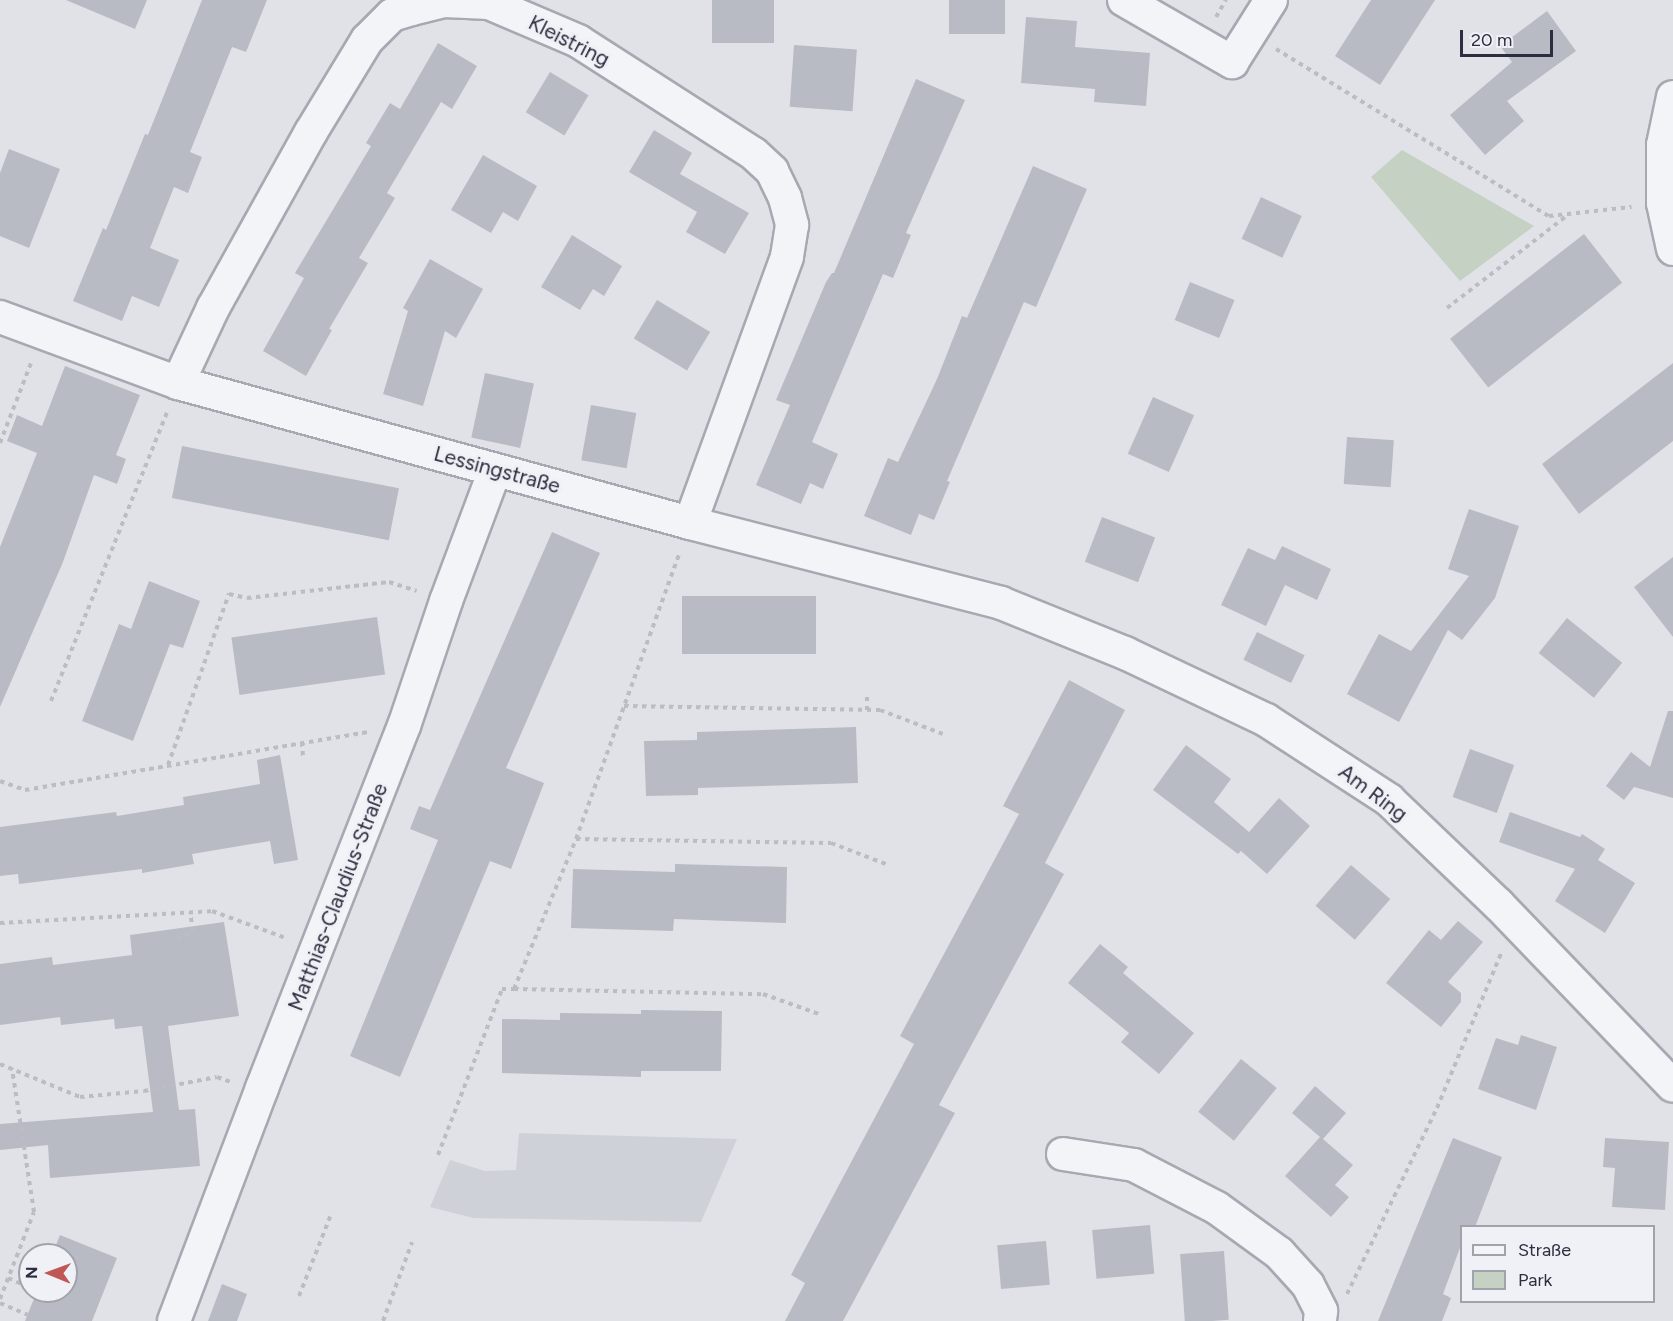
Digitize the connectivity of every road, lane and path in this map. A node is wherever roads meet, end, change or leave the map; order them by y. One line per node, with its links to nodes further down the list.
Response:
1 (1124, 0): 3 (street)
2 (1271, 0): 3 (street)
3 (1250, 33): 6 (path)
4 (1673, 97): 5 (street)
5 (1663, 203): 6 (path); 7 (street)
6 (1570, 214): 8 (path)
7 (1673, 249)
8 (1447, 308)
9 (0, 318): 10 (street, Lessingstraße)
10 (42, 335): 11 (street, Lessingstraße); 12 (path)
11 (178, 383): 13 (street, Lessingstraße); 14 (street, Kleistring); 18 (path)
12 (0, 443)
13 (495, 470): 14 (street, Lessingstraße); 15 (street, Matthias-Claudius-Straße)
14 (690, 523): 16 (street, Lessingstraße); 19 (path)
15 (446, 601): 21 (street, Matthias-Claudius-Straße); 25 (path)
16 (1001, 603): 31 (street, Am Ring)
17 (867, 696): 20 (path)
18 (51, 701)
19 (624, 706): 20 (path); 27 (path)
20 (867, 710): 22 (path)
21 (404, 726): 23 (path); 33 (street, Matthias-Claudius-Straße)
22 (943, 734)
23 (302, 742): 24 (path); 25 (path)
24 (303, 758)
25 (168, 765): 26 (path)
26 (0, 781)
27 (576, 839): 28 (path); 34 (path)
28 (886, 864)
29 (190, 912): 30 (path); 32 (path); 33 (path)
30 (0, 923)
31 (1514, 923): 38 (street, Am Ring); 47 (path)
32 (177, 939)
33 (317, 950): 39 (street, Matthias-Claudius-Straße)
34 (514, 989): 35 (path); 41 (path)
35 (819, 1014)
36 (0, 1064): 37 (path)
37 (11, 1068): 39 (path); 44 (path)
38 (1673, 1086)
39 (260, 1092): 50 (street, Matthias-Claudius-Straße)
40 (1063, 1154): 52 (street)
41 (438, 1155)
42 (332, 1212): 46 (path)
43 (412, 1242): 51 (path)
44 (8, 1278): 45 (path); 48 (path)
45 (18, 1283)
46 (299, 1296)
47 (1344, 1300)
48 (0, 1301): 49 (path)
49 (28, 1315)
50 (174, 1321)
51 (383, 1321)
52 (1320, 1321)

